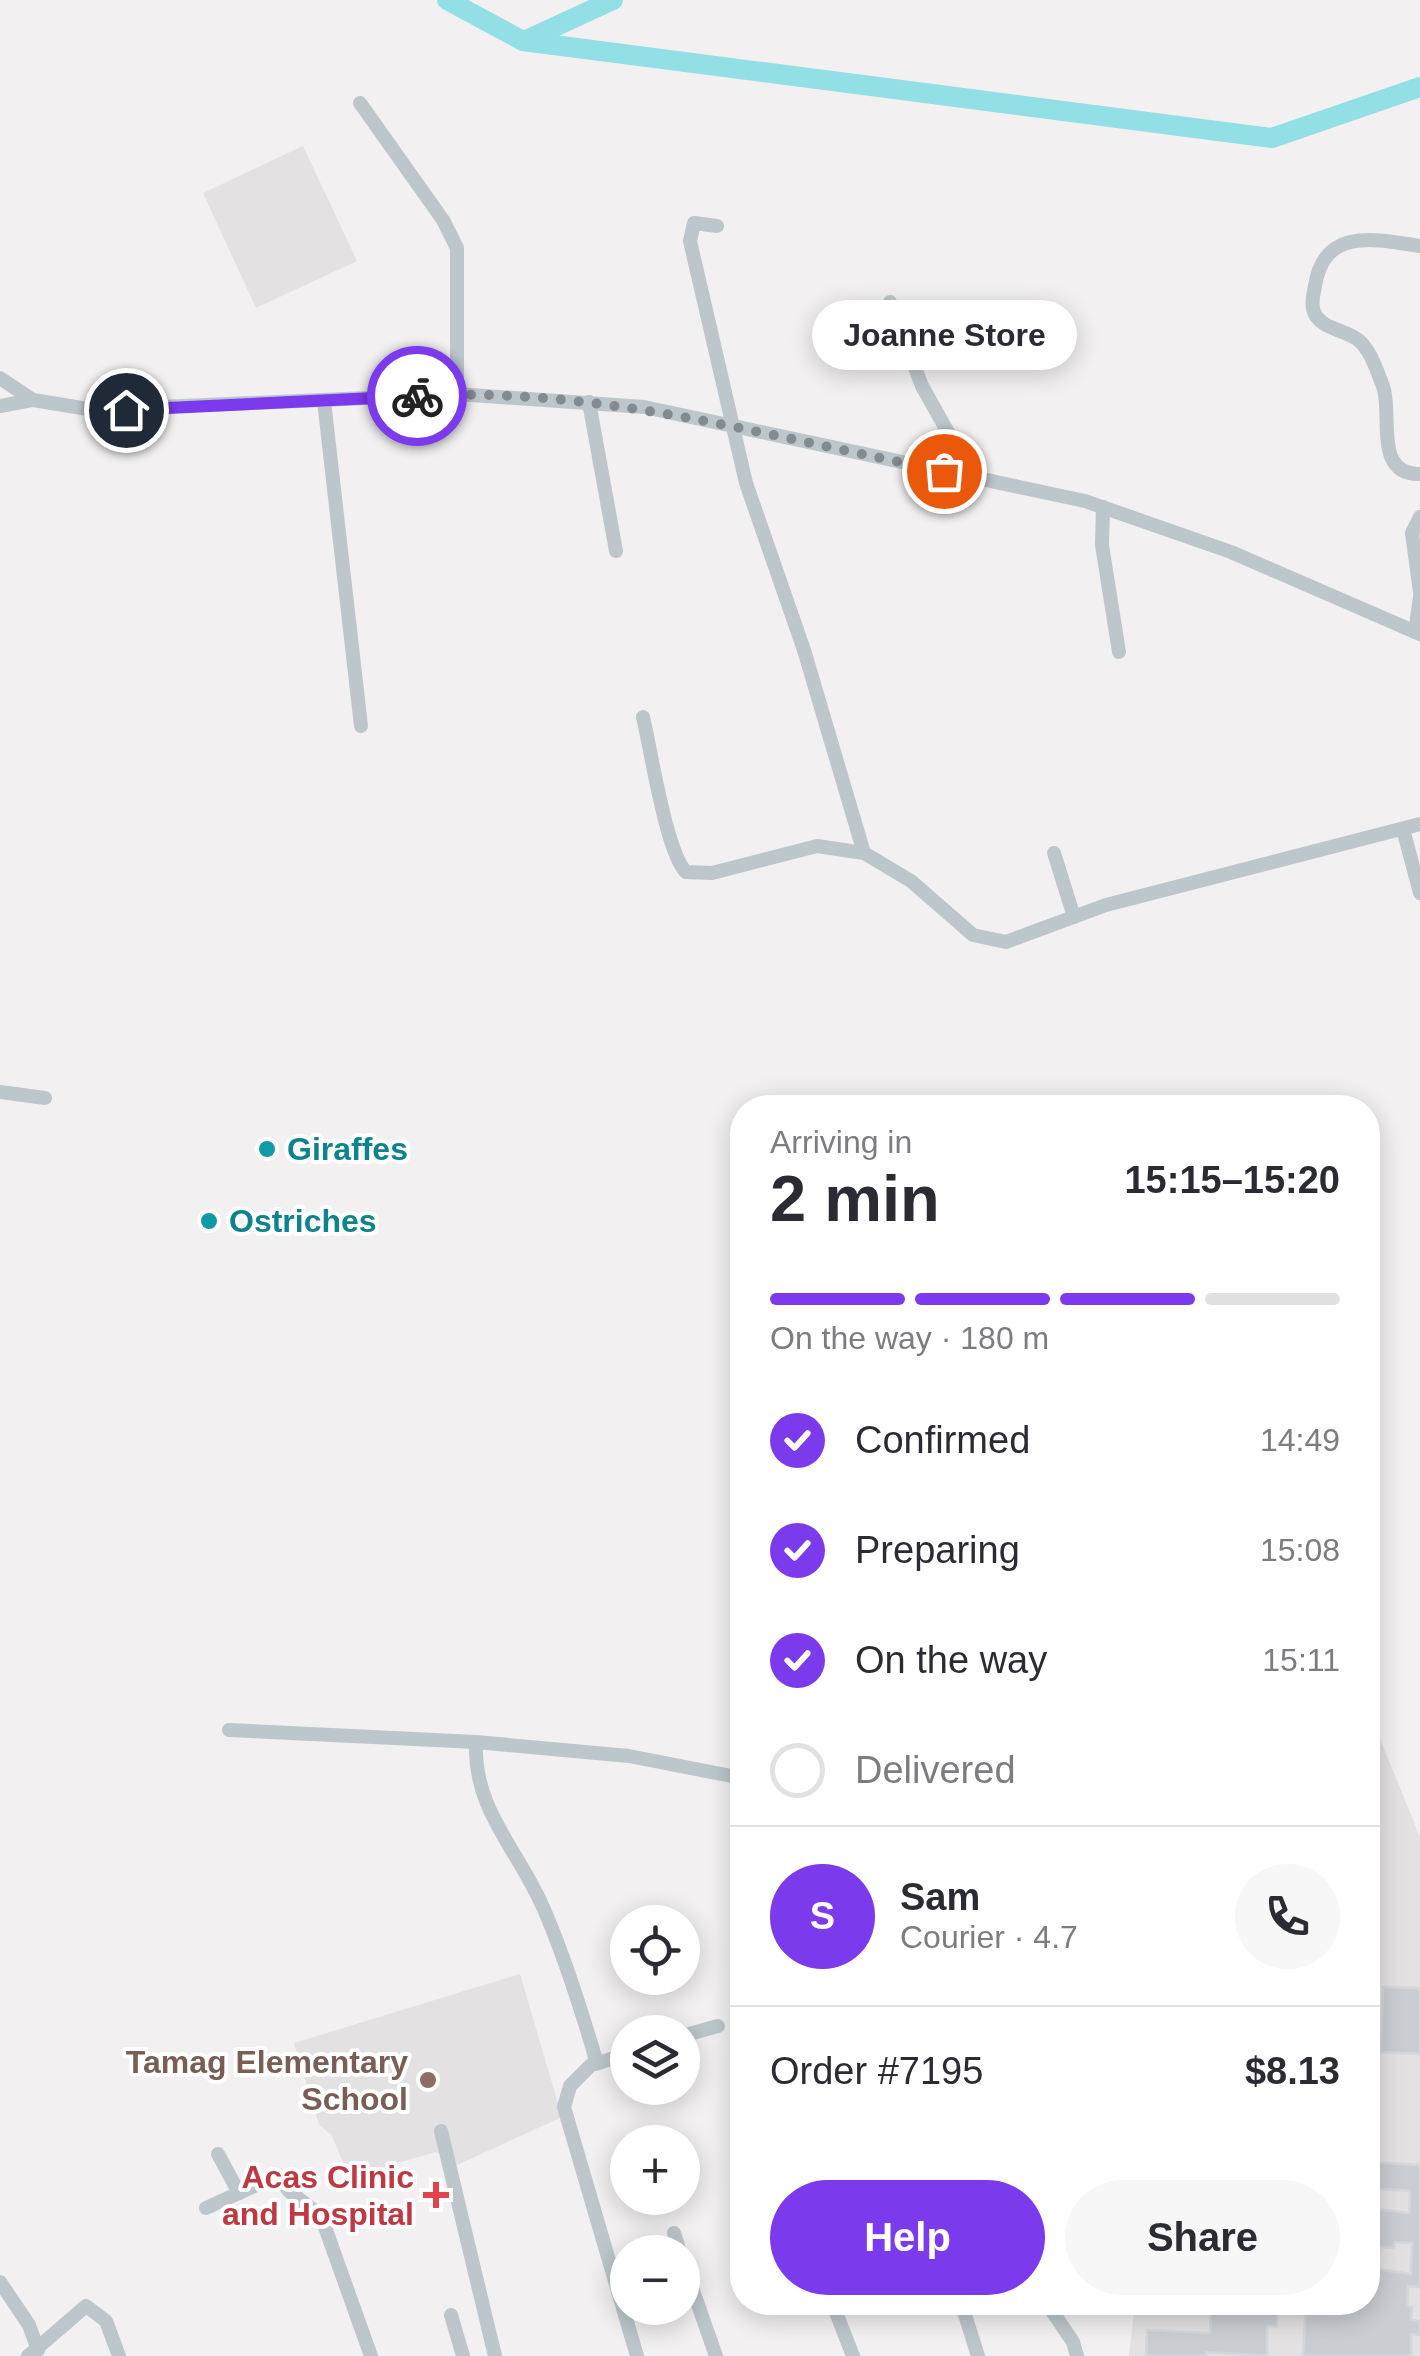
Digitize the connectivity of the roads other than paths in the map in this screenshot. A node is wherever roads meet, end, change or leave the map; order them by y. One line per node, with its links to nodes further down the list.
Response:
1 (360, 103): 6 (street)
2 (716, 226): 11 (street)
3 (1420, 246): 12 (street)
4 (890, 302): 13 (street)
5 (0, 378): 7 (street)
6 (457, 394): 8 (street); 9 (street)
7 (33, 400): 8 (street); 10 (street)
8 (324, 401): 21 (street)
9 (589, 402): 11 (street); 16 (street)
10 (0, 406)
11 (734, 426): 13 (street); 24 (street)
12 (1420, 474)
13 (973, 477): 14 (street)
14 (1103, 506): 18 (street); 19 (street)
15 (1420, 516): 17 (street)
16 (616, 551)
17 (1420, 595): 18 (street)
18 (1418, 633)
19 (1119, 652)
20 (643, 717): 24 (street)
21 (361, 726)
22 (1420, 824): 23 (street)
23 (1403, 828): 26 (street); 27 (street)
24 (864, 852): 27 (street)
25 (1054, 853): 27 (street)
26 (1420, 893)
27 (1074, 917)
28 (0, 1092): 29 (street)
29 (45, 1098)
30 (229, 1730): 31 (street)
31 (476, 1742): 32 (street); 36 (street)
32 (730, 1776)
33 (718, 2026): 34 (street)
34 (700, 2031)
35 (610, 2059): 36 (street)
36 (596, 2064): 52 (street)
37 (441, 2131): 51 (street)
38 (218, 2154): 39 (street)
39 (239, 2193): 40 (street); 49 (street)
40 (206, 2208)
41 (0, 2282): 47 (street)
42 (700, 2309): 53 (street)
43 (451, 2314): 50 (street)
44 (837, 2315): 54 (street)
45 (965, 2315): 55 (street)
46 (1055, 2315): 56 (street)
47 (35, 2353): 48 (street)
48 (119, 2356)
49 (371, 2356)
50 (463, 2356)
51 (496, 2356)
52 (637, 2356)
53 (716, 2356)
54 (853, 2356)
55 (978, 2356)
56 (1077, 2356)

